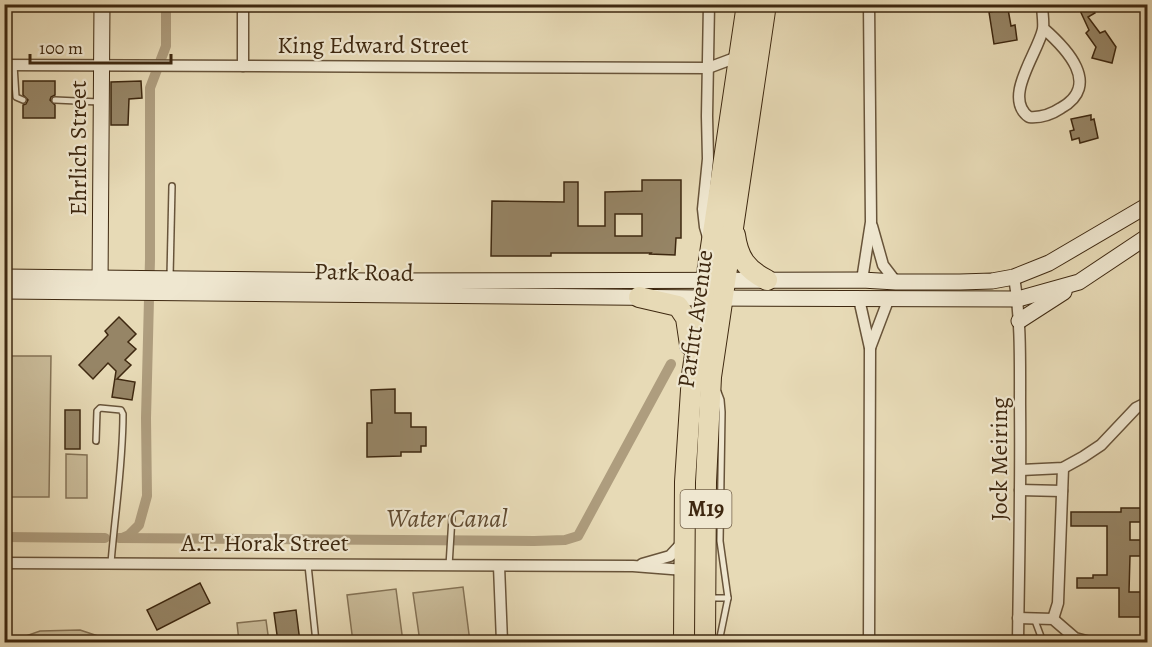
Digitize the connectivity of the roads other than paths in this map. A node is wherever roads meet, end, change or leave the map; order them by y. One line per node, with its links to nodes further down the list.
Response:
1 (94, 4): 10 (lane)
2 (102, 4): 15 (street, Ehrlich Street)
3 (243, 4): 16 (street)
4 (709, 4): 17 (street, Parfitt Avenue)
5 (738, 4): 11 (highway)
6 (747, 4): 11 (highway, Parfitt Avenue / M19)
7 (766, 4): 23 (highway, Parfitt Avenue / M19)
8 (869, 4): 24 (street)
9 (1042, 4): 12 (street)
10 (4, 6)
11 (744, 25): 13 (highway, Parfitt Avenue / M19)
12 (1043, 28): 12 (street)
13 (740, 56): 17 (street, King Edward Street); 26 (highway, Parfitt Avenue / M19)
14 (9, 65): 15 (street, King Edward Street); 18 (lane)
15 (101, 65): 16 (street, King Edward Street); 20 (street, Ehrlich Street)
16 (243, 66): 17 (street, King Edward Street)
17 (708, 68): 26 (street, Parfitt Avenue)
18 (23, 100)
19 (55, 100): 20 (lane)
20 (101, 102): 34 (street, Ehrlich Street)
21 (172, 186): 33 (lane)
22 (1148, 205): 28 (street)
23 (734, 221): 29 (highway); 35 (highway, Parfitt Avenue / M19)
24 (872, 222): 30 (street); 31 (street)
25 (1148, 236): 32 (street)
26 (711, 246): 35 (highway, Parfitt Avenue / M19)
27 (4, 277): 34 (street, Park Road)
28 (1014, 277): 31 (street); 40 (street, Jock Meiring)
29 (767, 280): 30 (street); 35 (street)
30 (862, 280): 31 (street)
31 (896, 282)
32 (1079, 282): 40 (street); 41 (street)
33 (166, 283): 34 (street, Park Road); 35 (street, Park Road); 37 (street, Park Road)
34 (100, 285): 36 (street, Park Road)
35 (714, 289): 37 (street, Park Road); 39 (street); 43 (highway, Parfitt Avenue / M19)
36 (4, 291)
37 (639, 297): 43 (highway)
38 (889, 298): 39 (street); 40 (street); 42 (street)
39 (859, 299): 42 (street)
40 (1018, 299): 41 (street, Jock Meiring)
41 (1019, 321): 48 (street, Jock Meiring)
42 (870, 348): 71 (street)
43 (701, 376): 46 (highway, Parfitt Avenue / M19); 52 (highway, Parfitt Avenue / M19); 61 (lane)
44 (1148, 402): 47 (street)
45 (96, 441): 54 (lane)
46 (707, 447): 59 (highway); 60 (highway, Parfitt Avenue / M19)
47 (1063, 468): 48 (street); 50 (street)
48 (1021, 470): 49 (street, Jock Meiring)
49 (1020, 490): 50 (street); 62 (street, Jock Meiring)
50 (1062, 491): 64 (street)
51 (452, 518): 55 (lane)
52 (684, 541): 58 (street, A.T. Horak Street); 59 (highway, Parfitt Avenue / M19)
53 (4, 563): 54 (street, A.T. Horak Street)
54 (111, 563): 56 (street, A.T. Horak Street)
55 (449, 563): 56 (street, A.T. Horak Street); 57 (street, A.T. Horak Street)
56 (308, 565): 65 (lane)
57 (499, 566): 58 (street, A.T. Horak Street); 66 (street)
58 (633, 566): 59 (street, A.T. Horak Street)
59 (684, 570): 67 (highway, Parfitt Avenue / M19)
60 (706, 598): 61 (lane); 68 (highway); 69 (highway, Parfitt Avenue / M19)
61 (728, 598): 70 (lane)
62 (1018, 618): 63 (street); 72 (street, Jock Meiring)
63 (1034, 618): 64 (street); 73 (lane)
64 (1053, 619): 74 (street)
65 (316, 642)
66 (502, 642)
67 (684, 642)
68 (693, 642)
69 (705, 642)
70 (719, 642)
71 (869, 642)
72 (1018, 642)
73 (1043, 642)
74 (1090, 642)

